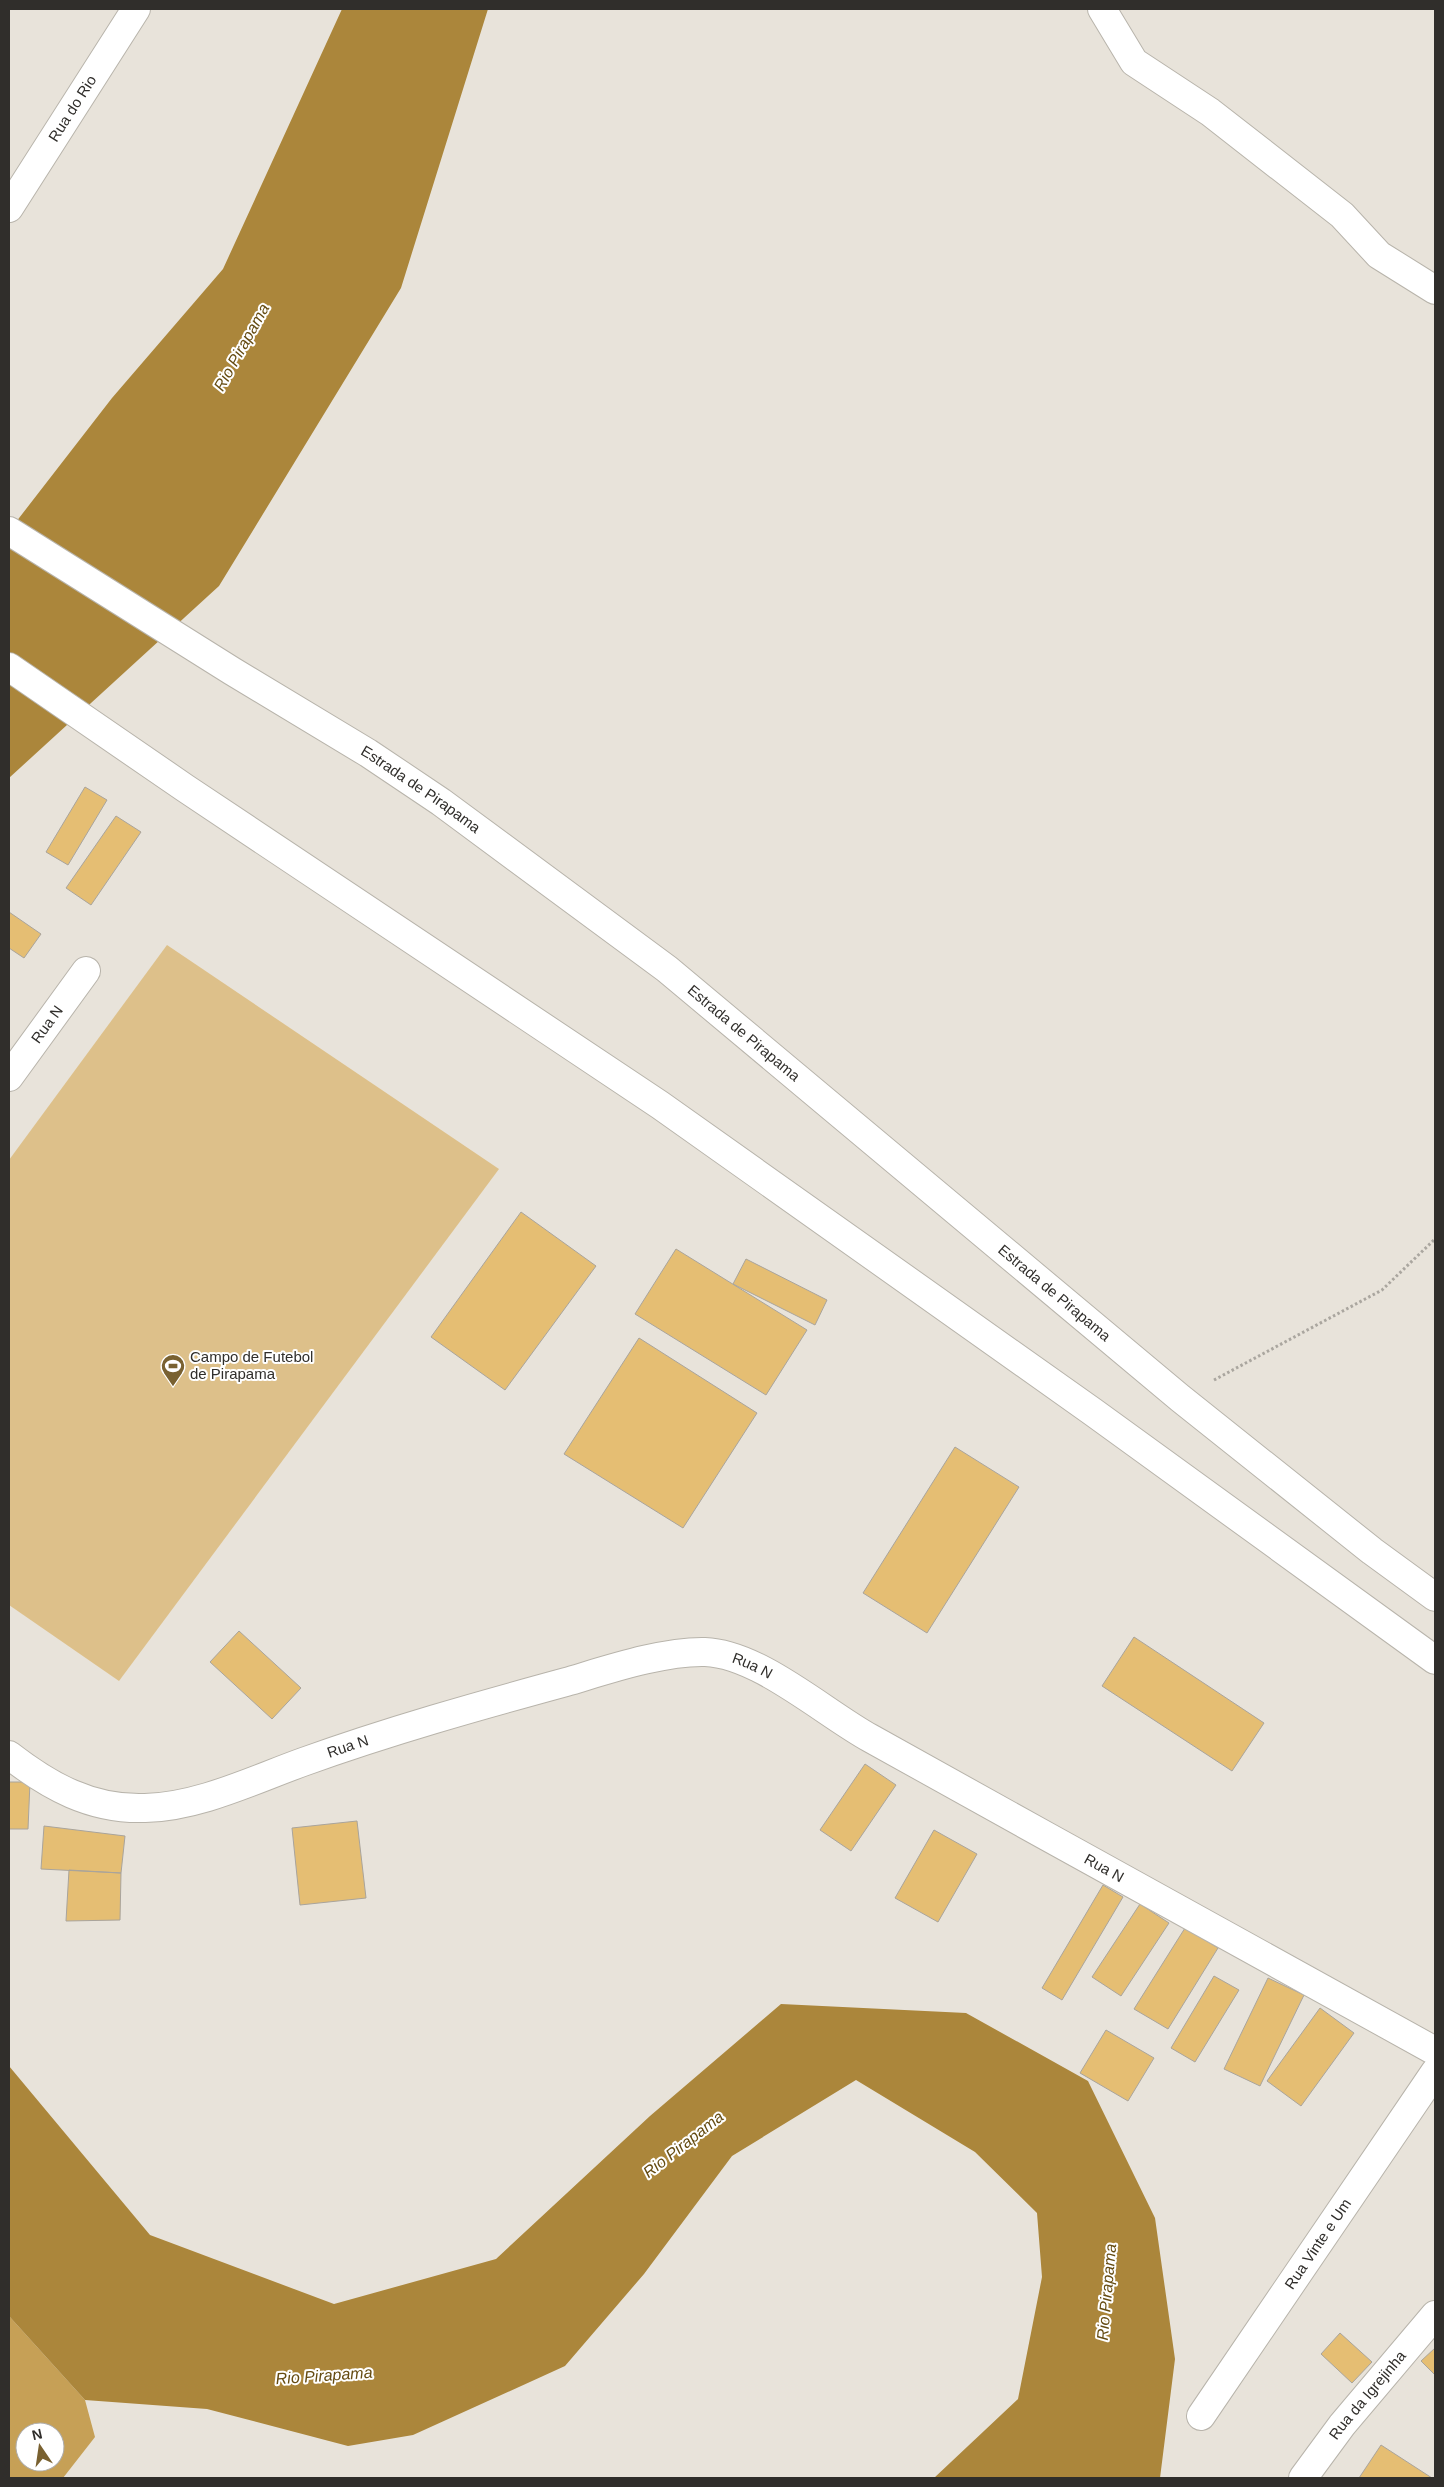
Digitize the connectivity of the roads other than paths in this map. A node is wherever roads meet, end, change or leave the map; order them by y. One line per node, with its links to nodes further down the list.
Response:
1 (136, 9): 3 (street, Rua do Rio)
2 (1102, 9): 4 (street)
3 (9, 208)
4 (1435, 290)
5 (9, 531): 9 (street, Estrada de Pirapama)
6 (9, 667): 10 (street)
7 (86, 971): 8 (street, Rua N)
8 (9, 1077)
9 (1435, 1597)
10 (1435, 1660)
11 (9, 1755): 12 (street, Rua N)
12 (1435, 2051)
13 (1435, 2072): 15 (street, Rua Vinte e Um)
14 (1435, 2315): 16 (street, Rua da Igrejinha)
15 (1201, 2416)
16 (1303, 2478)

